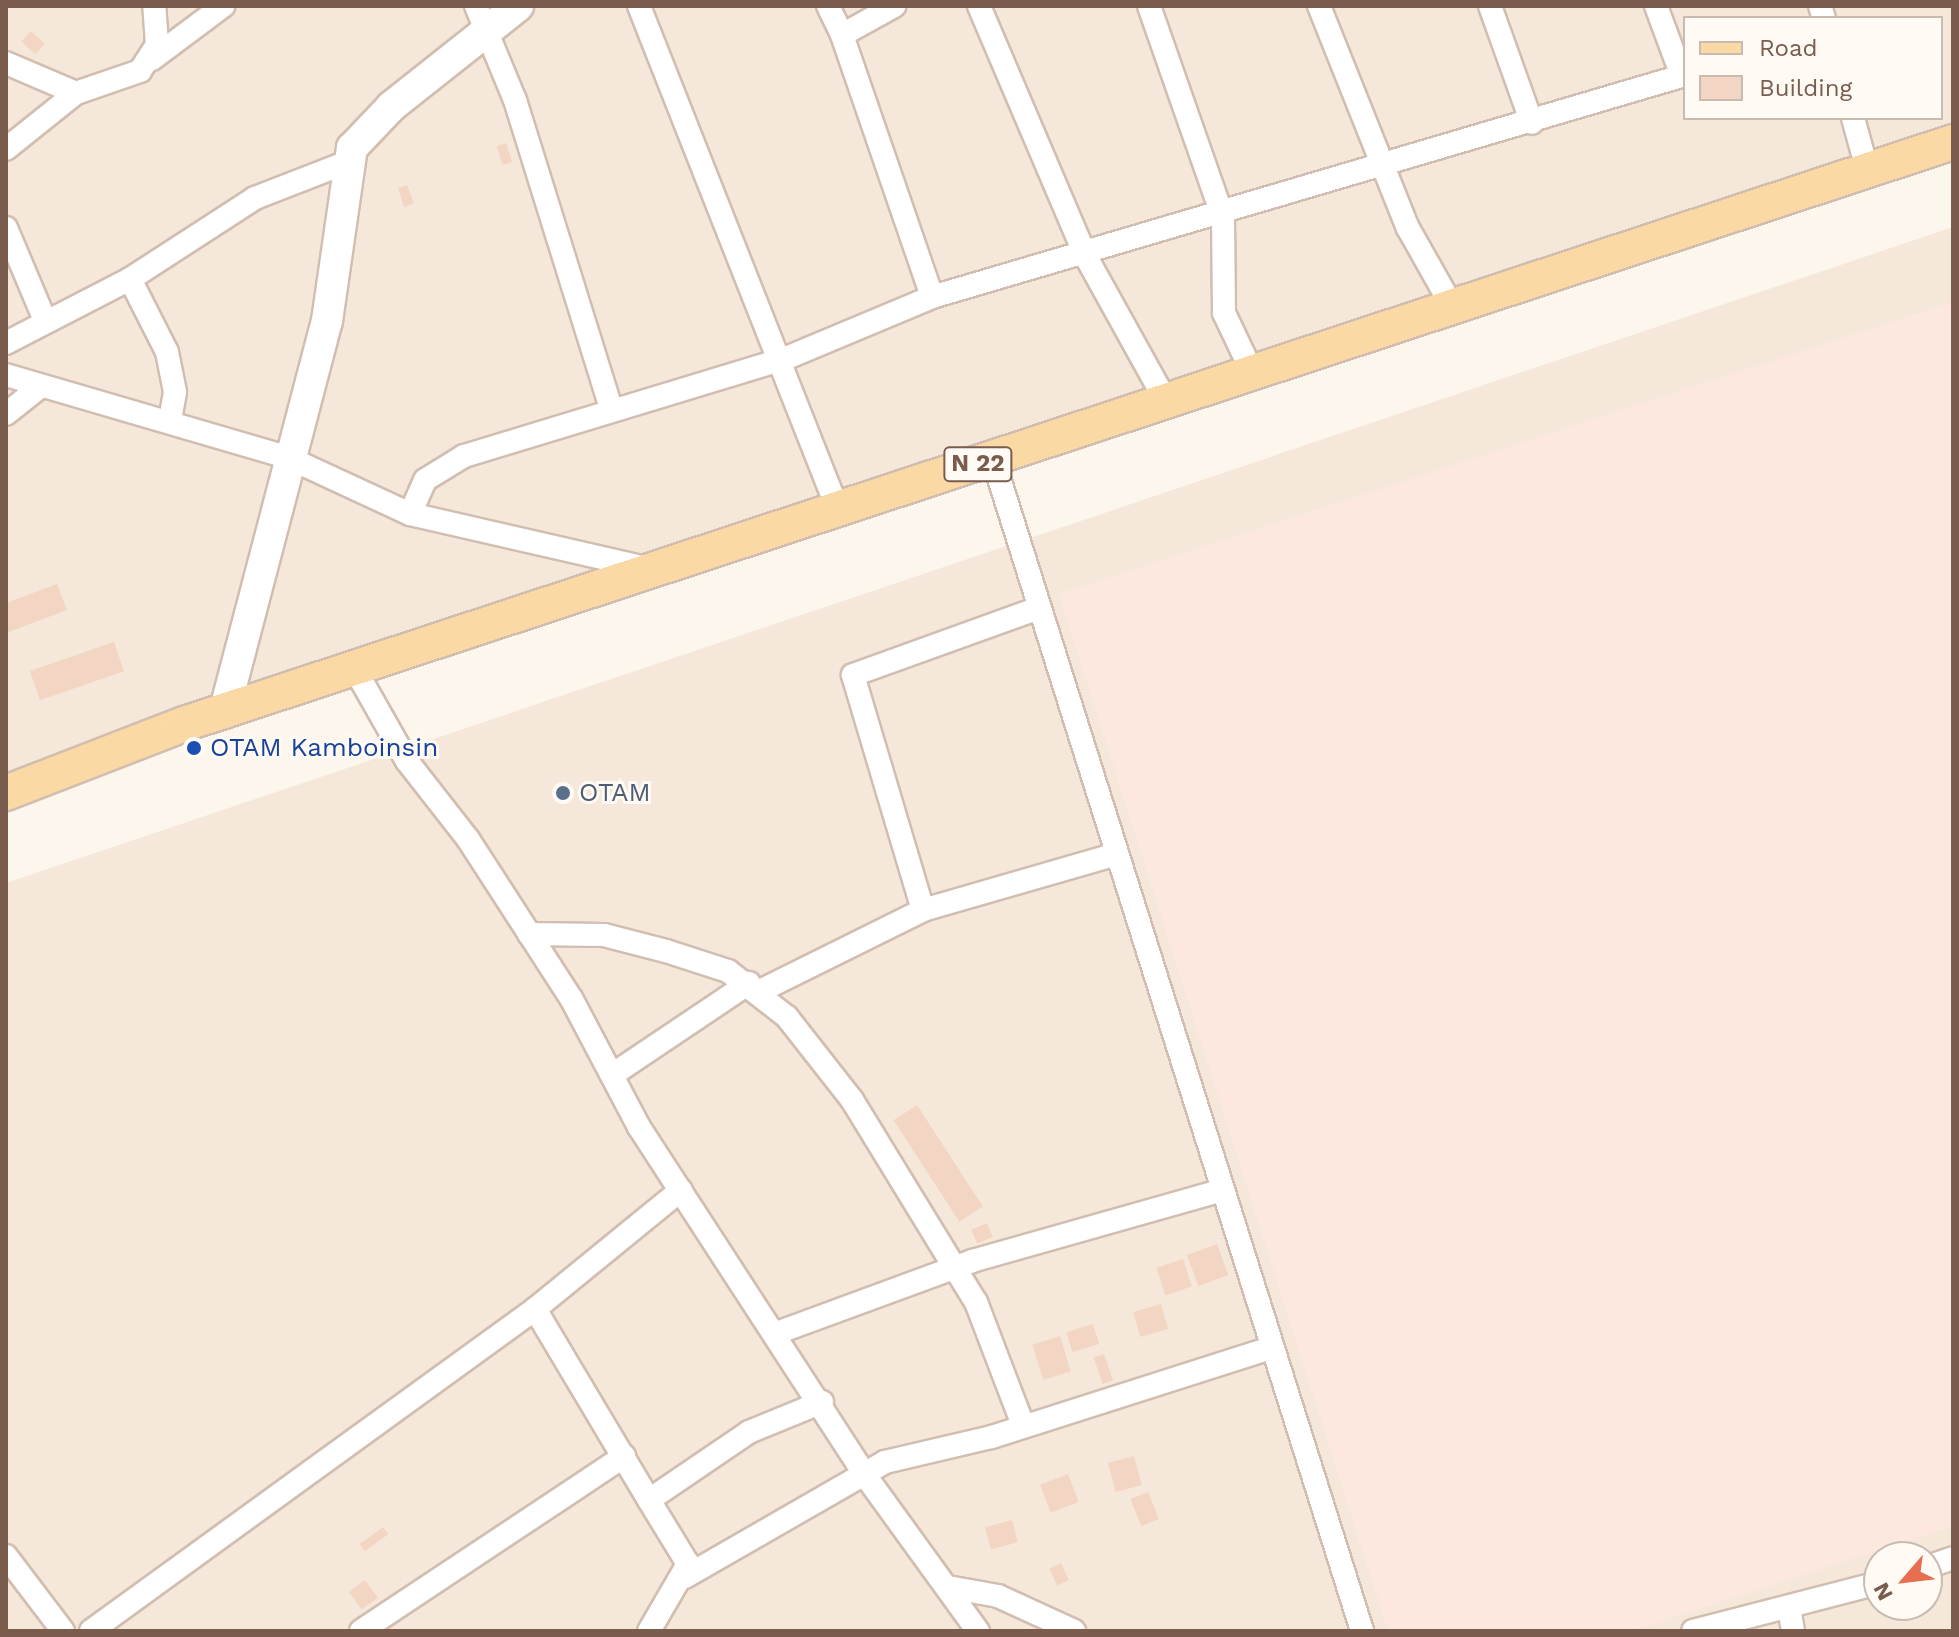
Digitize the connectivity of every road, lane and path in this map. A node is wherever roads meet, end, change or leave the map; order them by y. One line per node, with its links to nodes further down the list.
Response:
1 (154, 6): 14 (street)
2 (223, 6): 14 (street)
3 (518, 6): 12 (street)
4 (639, 6): 33 (street)
5 (828, 6): 13 (street)
6 (894, 6): 13 (street)
7 (979, 6): 27 (street)
8 (1149, 6): 25 (street)
9 (1319, 6): 23 (street)
10 (1490, 6): 19 (street)
11 (1656, 6): 16 (street)
12 (480, 18): 22 (street); 38 (street)
13 (842, 35): 29 (street)
14 (152, 59): 17 (street)
15 (6, 63): 17 (street)
16 (1683, 76): 19 (street)
17 (76, 93): 21 (street)
18 (1854, 120): 24 (street)
19 (1532, 123): 23 (street)
20 (1953, 142): 24 (main road, N 22)
21 (6, 149)
22 (348, 162): 28 (street); 41 (street)
23 (1384, 169): 25 (street); 30 (street)
24 (1867, 169): 30 (main road, N 22)
25 (1223, 217): 27 (street); 34 (street)
26 (6, 228): 31 (street)
27 (1085, 255): 29 (street); 37 (street)
28 (130, 279): 31 (street); 40 (street)
29 (932, 297): 33 (street)
30 (1452, 306): 34 (main road, N 22)
31 (44, 318): 32 (street)
32 (6, 343)
33 (784, 359): 38 (street); 43 (street)
34 (1252, 372): 37 (main road, N 22)
35 (6, 375): 36 (street)
36 (40, 387): 39 (street); 40 (street)
37 (1166, 401): 42 (main road, N 22)
38 (611, 408): 44 (street)
39 (6, 414)
40 (170, 419): 41 (street)
41 (289, 458): 44 (street); 48 (street)
42 (993, 459): 43 (main road, N 22); 46 (street)
43 (838, 510): 45 (main road, N 22)
44 (410, 514): 45 (street)
45 (660, 570): 47 (main road, N 22)
46 (1039, 608): 50 (street); 51 (street)
47 (357, 673): 48 (main road, N 22); 52 (street)
48 (224, 713): 49 (main road, N 22)
49 (6, 793)
50 (1117, 854): 51 (street); 56 (street)
51 (923, 910): 53 (street)
52 (529, 934): 53 (street); 54 (street)
53 (753, 987): 54 (street); 57 (street)
54 (612, 1075): 55 (street)
55 (681, 1190): 58 (street); 59 (street)
56 (1220, 1191): 57 (street); 60 (street)
57 (952, 1268): 59 (street); 62 (street)
58 (535, 1309): 63 (street); 73 (street)
59 (774, 1334): 61 (street)
60 (1271, 1348): 62 (street); 77 (street)
61 (822, 1402): 64 (street); 65 (street)
62 (1023, 1425): 64 (street)
63 (624, 1456): 65 (street); 71 (street)
64 (862, 1471): 67 (street); 68 (street)
65 (649, 1500): 67 (street)
66 (6, 1556): 72 (street)
67 (685, 1577): 74 (street)
68 (948, 1587): 75 (street); 76 (street)
69 (1863, 1587): 70 (street)
70 (1789, 1608): 78 (street); 79 (street)
71 (371, 1628)
72 (63, 1631)
73 (91, 1631)
74 (649, 1631)
75 (978, 1631)
76 (1074, 1631)
77 (1362, 1631)
78 (1693, 1631)
79 (1793, 1631)

